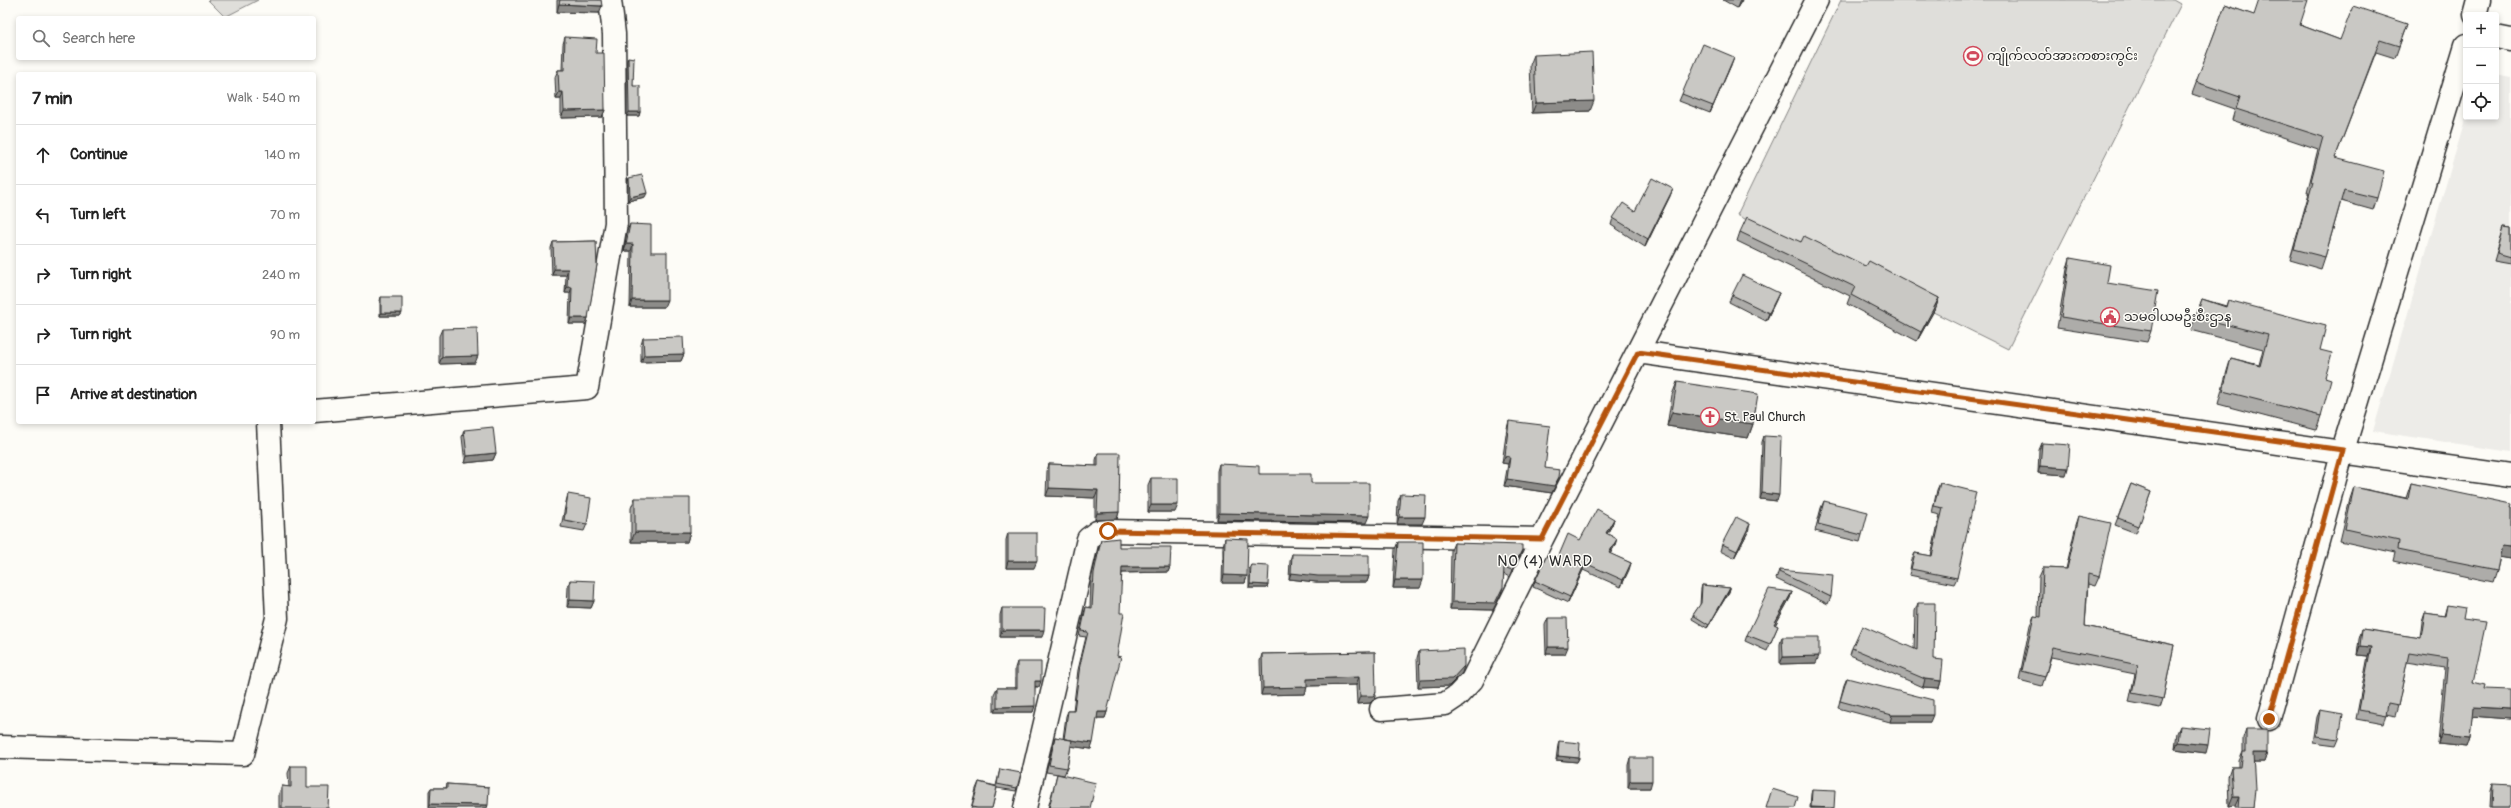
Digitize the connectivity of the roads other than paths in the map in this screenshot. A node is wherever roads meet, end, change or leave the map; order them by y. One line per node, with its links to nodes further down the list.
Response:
1 (610, 0): 9 (street)
2 (1817, 0): 8 (street)
3 (2479, 0): 4 (street)
4 (2476, 12)
5 (2499, 38): 6 (street)
6 (2511, 40)
7 (2465, 48): 11 (street)
8 (1638, 352): 11 (street); 13 (street)
9 (316, 411)
10 (268, 424): 16 (street)
11 (2343, 450): 12 (street); 15 (street)
12 (2511, 476)
13 (1542, 539): 14 (street); 17 (street)
14 (1381, 709)
15 (2269, 719)
16 (0, 747)
17 (1025, 808)

